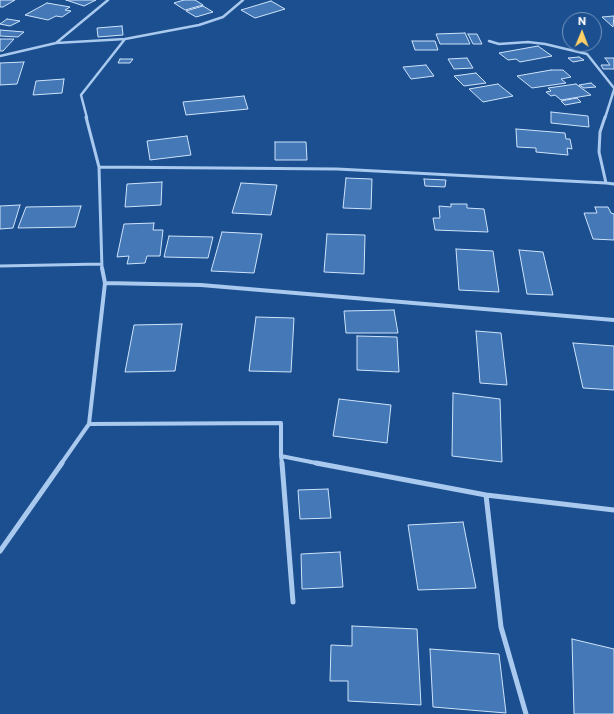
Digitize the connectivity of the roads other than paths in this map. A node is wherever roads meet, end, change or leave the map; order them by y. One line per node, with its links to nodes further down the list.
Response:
1 (108, 0): 5 (street)
2 (243, 0): 3 (street)
3 (125, 39): 5 (street); 8 (street)
4 (489, 41): 7 (street)
5 (56, 43): 6 (street)
6 (0, 56)
7 (614, 89): 9 (street)
8 (99, 167): 9 (street); 11 (street)
9 (606, 184): 10 (street)
10 (614, 184)
11 (101, 264): 12 (street); 13 (street)
12 (0, 266)
13 (105, 283): 14 (street); 15 (street)
14 (614, 320)
15 (89, 424): 16 (street); 19 (street)
16 (281, 456): 17 (street); 20 (street)
17 (486, 495): 18 (street); 21 (street)
18 (614, 510)
19 (0, 551)
20 (294, 602)
21 (526, 714)

